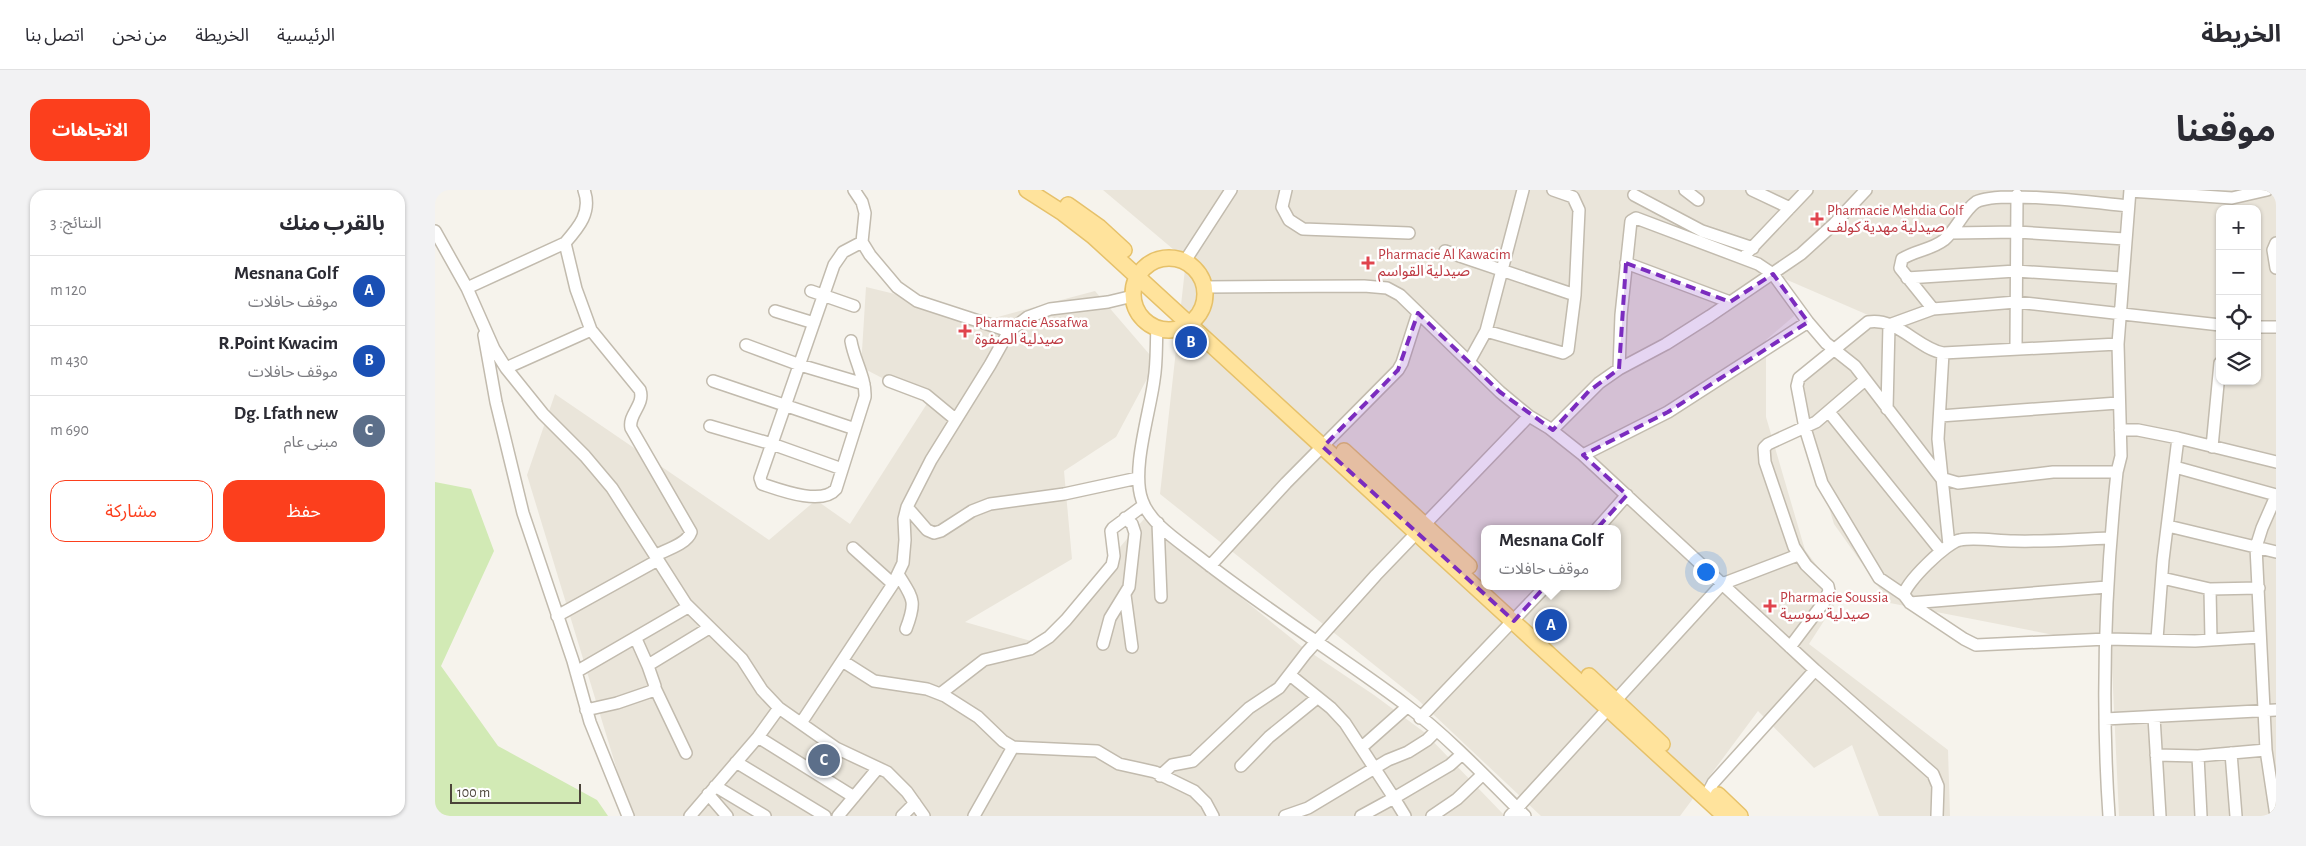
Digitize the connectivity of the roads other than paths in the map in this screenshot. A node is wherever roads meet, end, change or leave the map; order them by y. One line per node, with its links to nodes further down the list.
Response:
1 (584, 190): 27 (street)
2 (854, 190): 26 (street)
3 (1027, 190): 37 (main road)
4 (1045, 190): 37 (main road)
5 (1231, 190): 32 (street)
6 (1286, 190): 23 (street)
7 (1523, 190): 36 (street)
8 (1553, 190): 45 (street)
9 (1685, 190): 17 (street)
10 (1752, 190): 20 (street)
11 (1807, 190): 20 (street)
12 (2267, 190): 18 (street)
13 (2130, 191): 18 (street); 19 (street)
14 (1862, 192): 38 (street)
15 (1634, 195): 29 (street)
16 (2017, 195): 19 (street); 22 (street); 24 (street)
17 (1698, 200)
18 (2231, 204)
19 (2128, 206): 25 (street)
20 (1790, 208): 29 (street)
21 (435, 231): 42 (street)
22 (2017, 232): 24 (street); 25 (street); 35 (street)
23 (1409, 233)
24 (1952, 233): 39 (street)
25 (2125, 239): 40 (street)
26 (862, 242): 44 (street); 64 (street)
27 (565, 243): 42 (street); 63 (street)
28 (2276, 243): 34 (street)
29 (1753, 248): 31 (street)
30 (1445, 250): 36 (street)
31 (1743, 258): 33 (street); 38 (street)
32 (1185, 261): 37 (main road); 41 (main road)
33 (1626, 263): 47 (street); 75 (street)
34 (2276, 268)
35 (2016, 270): 39 (street); 40 (street); 48 (street)
36 (1501, 271): 45 (street); 65 (street)
37 (1141, 273): 46 (main road); 55 (main road)
38 (1773, 274): 47 (street); 56 (street)
39 (1907, 278): 50 (street)
40 (2122, 278): 53 (street)
41 (1205, 287): 52 (street); 55 (main road)
42 (467, 288): 54 (street)
43 (811, 291): 44 (street)
44 (823, 295): 49 (street); 57 (street)
45 (1575, 295): 65 (street)
46 (1133, 296): 61 (main road); 64 (street)
47 (1730, 302): 75 (street)
48 (2016, 302): 50 (street); 53 (street); 70 (street)
49 (854, 306)
50 (1933, 309): 58 (street)
51 (775, 310): 57 (street)
52 (1418, 313): 72 (street); 94 (street)
53 (2120, 314): 59 (street); 67 (street)
54 (481, 319): 74 (street); 136 (street)
55 (1193, 321): 61 (main road); 94 (main road)
56 (1808, 322): 69 (street); 97 (street)
57 (814, 323): 73 (street)
58 (1889, 325): 69 (street); 71 (street); 83 (street)
59 (2216, 325)
60 (2261, 327): 62 (street)
61 (1157, 328): 102 (street)
62 (2276, 328)
63 (591, 330): 74 (street); 119 (street)
64 (1009, 331): 87 (street)
65 (1486, 331): 72 (street)
66 (851, 341): 79 (street)
67 (2118, 344): 70 (street); 82 (street)
68 (746, 345): 73 (street)
69 (1835, 348): 76 (street); 89 (street)
70 (2015, 348): 71 (street)
71 (1943, 353): 86 (street)
72 (1469, 360): 85 (street)
73 (800, 365): 79 (street); 81 (street)
74 (506, 368): 119 (street)
75 (1619, 369): 91 (street)
76 (1865, 380): 83 (street); 84 (street)
77 (713, 381): 81 (street)
78 (889, 381): 87 (street)
79 (864, 384): 90 (street)
80 (2218, 385): 96 (street)
81 (786, 404): 90 (street); 95 (street)
82 (2118, 404): 86 (street); 92 (street)
83 (1887, 409): 103 (street)
84 (1829, 412): 89 (street); 115 (street)
85 (1529, 416): 91 (street); 112 (street)
86 (1940, 416): 103 (street)
87 (955, 419): 107 (street)
88 (710, 426): 95 (street)
89 (1805, 428): 118 (street); 134 (street)
90 (855, 429): 100 (street)
91 (1552, 430): 97 (street)
92 (2120, 430): 93 (street); 101 (street)
93 (2178, 438): 96 (street); 99 (street)
94 (1327, 443): 112 (main road); 120 (street)
95 (772, 444): 100 (street); 100 (street)
96 (2212, 447): 98 (street)
97 (1583, 455): 104 (street)
98 (2276, 462)
99 (2175, 467): 105 (street); 111 (street)
100 (842, 469)
101 (2117, 472): 103 (street); 113 (street)
102 (1138, 478): 106 (street); 107 (street)
103 (1941, 478): 115 (street)
104 (1627, 495): 110 (street); 125 (street)
105 (2276, 496): 116 (street)
106 (1144, 505): 108 (street); 109 (street)
107 (907, 507): 123 (street)
108 (1125, 518): 132 (street); 155 (street)
109 (1158, 523): 120 (street); 133 (street)
110 (1601, 525)
111 (2168, 526): 116 (street); 122 (street)
112 (1422, 530): 121 (main road); 124 (main road); 145 (street)
113 (2110, 538): 115 (street); 126 (street)
114 (853, 548): 123 (street)
115 (1945, 548): 134 (street)
116 (2256, 548): 117 (street); 127 (street)
117 (2276, 552)
118 (1798, 555): 125 (street); 148 (street)
119 (657, 558): 135 (street); 136 (street)
120 (1210, 566): 145 (street)
121 (1481, 577)
122 (2162, 578): 128 (street); 141 (street)
123 (896, 579): 139 (street); 149 (street)
124 (1481, 584)
125 (1722, 584): 148 (street); 157 (street)
126 (2107, 588): 134 (street); 143 (street)
127 (2259, 588): 128 (street); 140 (street)
128 (2210, 589): 144 (street)
129 (1487, 590): 137 (main road)
130 (1494, 590): 137 (main road)
131 (1542, 590): 137 (street)
132 (1125, 595): 146 (street); 147 (street)
133 (1161, 597)
134 (1907, 599): 143 (street)
135 (688, 607): 138 (street); 142 (street)
136 (557, 616): 152 (street)
137 (1518, 618): 157 (main road); 163 (street)
138 (709, 628): 150 (street); 159 (street)
139 (906, 629)
140 (2260, 637): 144 (street); 161 (street)
141 (2157, 638): 143 (street); 144 (street)
142 (635, 639): 150 (street); 152 (street)
143 (2107, 639): 164 (street)
144 (2211, 640)
145 (1316, 642): 153 (street); 158 (street)
146 (1103, 644)
147 (1132, 647)
148 (1790, 647): 151 (street)
149 (844, 662): 155 (street); 165 (street)
150 (648, 666): 154 (street)
151 (1815, 670): 184 (street); 206 (street)
152 (576, 672): 160 (street)
153 (1290, 675): 156 (street); 182 (street)
154 (655, 688): 160 (street); 173 (street)
155 (940, 694): 169 (street)
156 (1317, 698): 170 (street); 178 (street)
157 (1613, 705): 184 (main road); 189 (street)
158 (1407, 706): 163 (street); 170 (street)
159 (779, 708): 165 (street); 167 (street)
160 (586, 710): 190 (street)
161 (2271, 711): 162 (street); 168 (street)
162 (2154, 717): 164 (street); 175 (street)
163 (1420, 718): 166 (street)
164 (2105, 719): 207 (street)
165 (801, 723): 179 (street)
166 (1436, 731): 174 (street); 180 (street)
167 (758, 737): 177 (street); 185 (street)
168 (2271, 738): 171 (street)
169 (1013, 747): 182 (street); 198 (street)
170 (1362, 747): 180 (street)
171 (2266, 750): 172 (street); 211 (street)
172 (2231, 752): 176 (street); 210 (street)
173 (686, 753)
174 (1461, 755): 181 (street); 186 (street)
175 (2156, 755): 176 (street); 208 (street)
176 (2198, 756): 209 (street)
177 (736, 762): 183 (street); 194 (street)
178 (1241, 766)
179 (878, 768): 185 (street); 187 (street)
180 (1375, 769): 186 (street); 188 (street)
181 (1482, 775): 189 (street); 203 (street)
182 (1160, 776): 199 (street)
183 (712, 790): 191 (street); 192 (street); 193 (street)
184 (1707, 793): 204 (main road); 205 (main road)
185 (854, 797): 195 (street)
186 (1394, 798): 201 (street); 202 (street)
187 (915, 803): 196 (street); 197 (street)
188 (1310, 812): 200 (street)
189 (1517, 813)
190 (628, 816)
191 (690, 816)
192 (727, 816)
193 (765, 816)
194 (825, 816)
195 (838, 816)
196 (902, 816)
197 (924, 816)
198 (974, 816)
199 (1213, 816)
200 (1285, 816)
201 (1361, 816)
202 (1405, 816)
203 (1432, 816)
204 (1725, 816)
205 (1741, 816)
206 (1937, 816)
207 (2109, 816)
208 (2160, 816)
209 (2201, 816)
210 (2236, 816)
211 (2276, 816)

